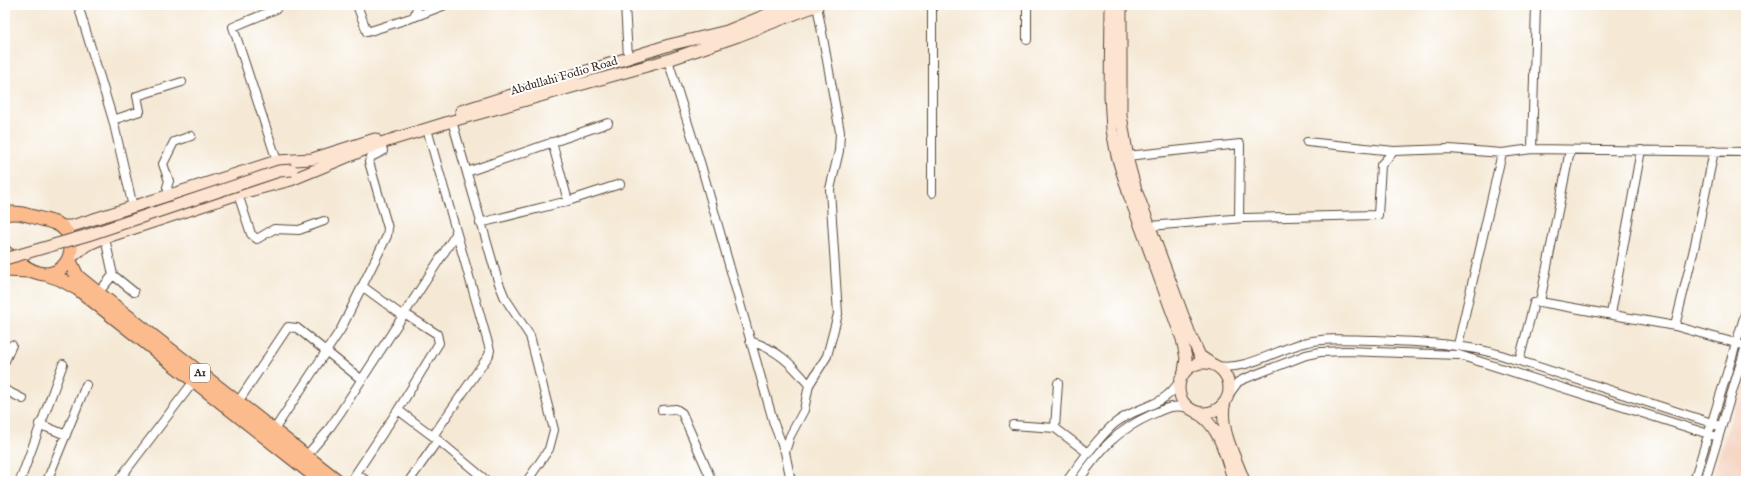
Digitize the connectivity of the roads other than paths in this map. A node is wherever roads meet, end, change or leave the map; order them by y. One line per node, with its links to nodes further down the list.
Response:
1 (78, 5): 19 (street)
2 (357, 5): 14 (street)
3 (418, 5): 14 (street)
4 (445, 5): 14 (street)
5 (625, 5): 16 (street)
6 (790, 5): 16 (main road, Abdullahi Fodio Road)
7 (818, 5): 17 (main road, Abdullahi Fodio Road); 80 (street)
8 (932, 5): 39 (street)
9 (1027, 5): 15 (street)
10 (1111, 5): 76 (main road)
11 (1121, 5): 34 (main road)
12 (1536, 5): 27 (street)
13 (276, 9): 35 (street)
14 (414, 17)
15 (1027, 40)
16 (628, 57): 36 (main road, Abdullahi Fodio Road)
17 (668, 60): 20 (main road, Abdullahi Fodio Road); 66 (street)
18 (182, 82): 19 (street)
19 (113, 120): 43 (street)
20 (452, 121): 22 (main road, Abdullahi Fodio Road); 37 (street)
21 (608, 123): 24 (street)
22 (427, 129): 26 (main road, Abdullahi Fodio Road); 50 (street)
23 (191, 136): 41 (street)
24 (552, 142): 37 (street); 42 (street)
25 (1307, 142): 30 (street)
26 (381, 143): 36 (main road, Abdullahi Fodio Road); 58 (street)
27 (1532, 149): 28 (street); 33 (street)
28 (1570, 150): 29 (street); 61 (street)
29 (1641, 150): 31 (street); 63 (street)
30 (1394, 151): 33 (street); 45 (street)
31 (1714, 151): 32 (street); 65 (street)
32 (1746, 152)
33 (1502, 153): 69 (street)
34 (1128, 156): 45 (street); 49 (main road)
35 (277, 161): 36 (main road); 41 (main road)
36 (314, 164): 40 (main road); 54 (main road, bridge)
37 (467, 172): 47 (street)
38 (620, 184): 42 (street)
39 (932, 193)
40 (238, 194): 46 (street); 51 (main road)
41 (170, 195): 43 (main road)
42 (568, 201): 47 (street)
43 (133, 207): 48 (main road)
44 (7, 212): 48 (highway)
45 (1239, 218): 49 (street)
46 (324, 221)
47 (480, 223): 112 (street)
48 (61, 226): 53 (highway)
49 (1150, 226): 75 (main road)
50 (456, 234): 64 (street); 98 (street)
51 (105, 238): 53 (main road); 57 (street)
52 (5, 252): 56 (highway)
53 (69, 258): 56 (highway); 60 (highway, A1)
54 (5, 259)
55 (5, 270): 56 (highway)
56 (42, 274): 78 (highway, A1)
57 (113, 275): 59 (street); 60 (street)
58 (362, 286): 64 (street); 71 (street)
59 (134, 292)
60 (98, 293): 85 (highway, A1)
61 (1540, 302): 63 (street); 73 (street)
62 (1746, 311): 67 (street)
63 (1611, 314): 65 (street)
64 (404, 315): 77 (street); 86 (street)
65 (1675, 326): 67 (street)
66 (750, 341): 80 (street); 99 (street)
67 (1736, 342): 70 (street); 89 (street)
68 (12, 345): 72 (street)
69 (1458, 345): 73 (street); 75 (street)
70 (1746, 346): 92 (street)
71 (326, 352): 77 (street); 85 (street); 94 (street)
72 (5, 361)
73 (1519, 361): 89 (street)
74 (63, 364): 90 (street)
75 (1214, 365): 76 (main road); 84 (main road)
76 (1181, 377): 88 (main road); 100 (street)
77 (362, 380): 101 (street)
78 (194, 381): 103 (highway, A1); 106 (street)
79 (1058, 383): 93 (street)
80 (809, 384): 99 (street)
81 (86, 385): 96 (street)
82 (5, 390): 83 (street)
83 (23, 399)
84 (1226, 400): 88 (main road); 95 (street); 118 (main road)
85 (238, 402): 94 (highway, A1)
86 (398, 410): 98 (street); 102 (street)
87 (662, 410): 113 (street)
88 (1190, 410): 116 (street); 117 (main road)
89 (1712, 423): 92 (street); 95 (street)
90 (39, 424): 96 (street); 104 (street)
91 (1012, 425): 93 (street)
92 (1721, 426): 97 (street)
93 (1056, 428): 100 (street)
94 (274, 430): 101 (highway, A1)
95 (1709, 434): 97 (street); 119 (street)
96 (66, 435): 105 (street)
97 (1718, 436): 120 (street)
98 (436, 438): 110 (street); 111 (street)
99 (785, 452): 114 (street)
100 (1088, 453): 115 (street)
101 (306, 456): 107 (highway, A1)
102 (356, 474): 108 (street); 109 (street)
103 (315, 479)
104 (20, 481)
105 (47, 481)
106 (118, 481)
107 (338, 481)
108 (351, 481)
109 (367, 481)
110 (409, 481)
111 (487, 481)
112 (527, 481)
113 (712, 481)
114 (791, 481)
115 (1067, 481)
116 (1078, 481)
117 (1234, 481)
118 (1244, 481)
119 (1694, 481)
120 (1704, 481)

